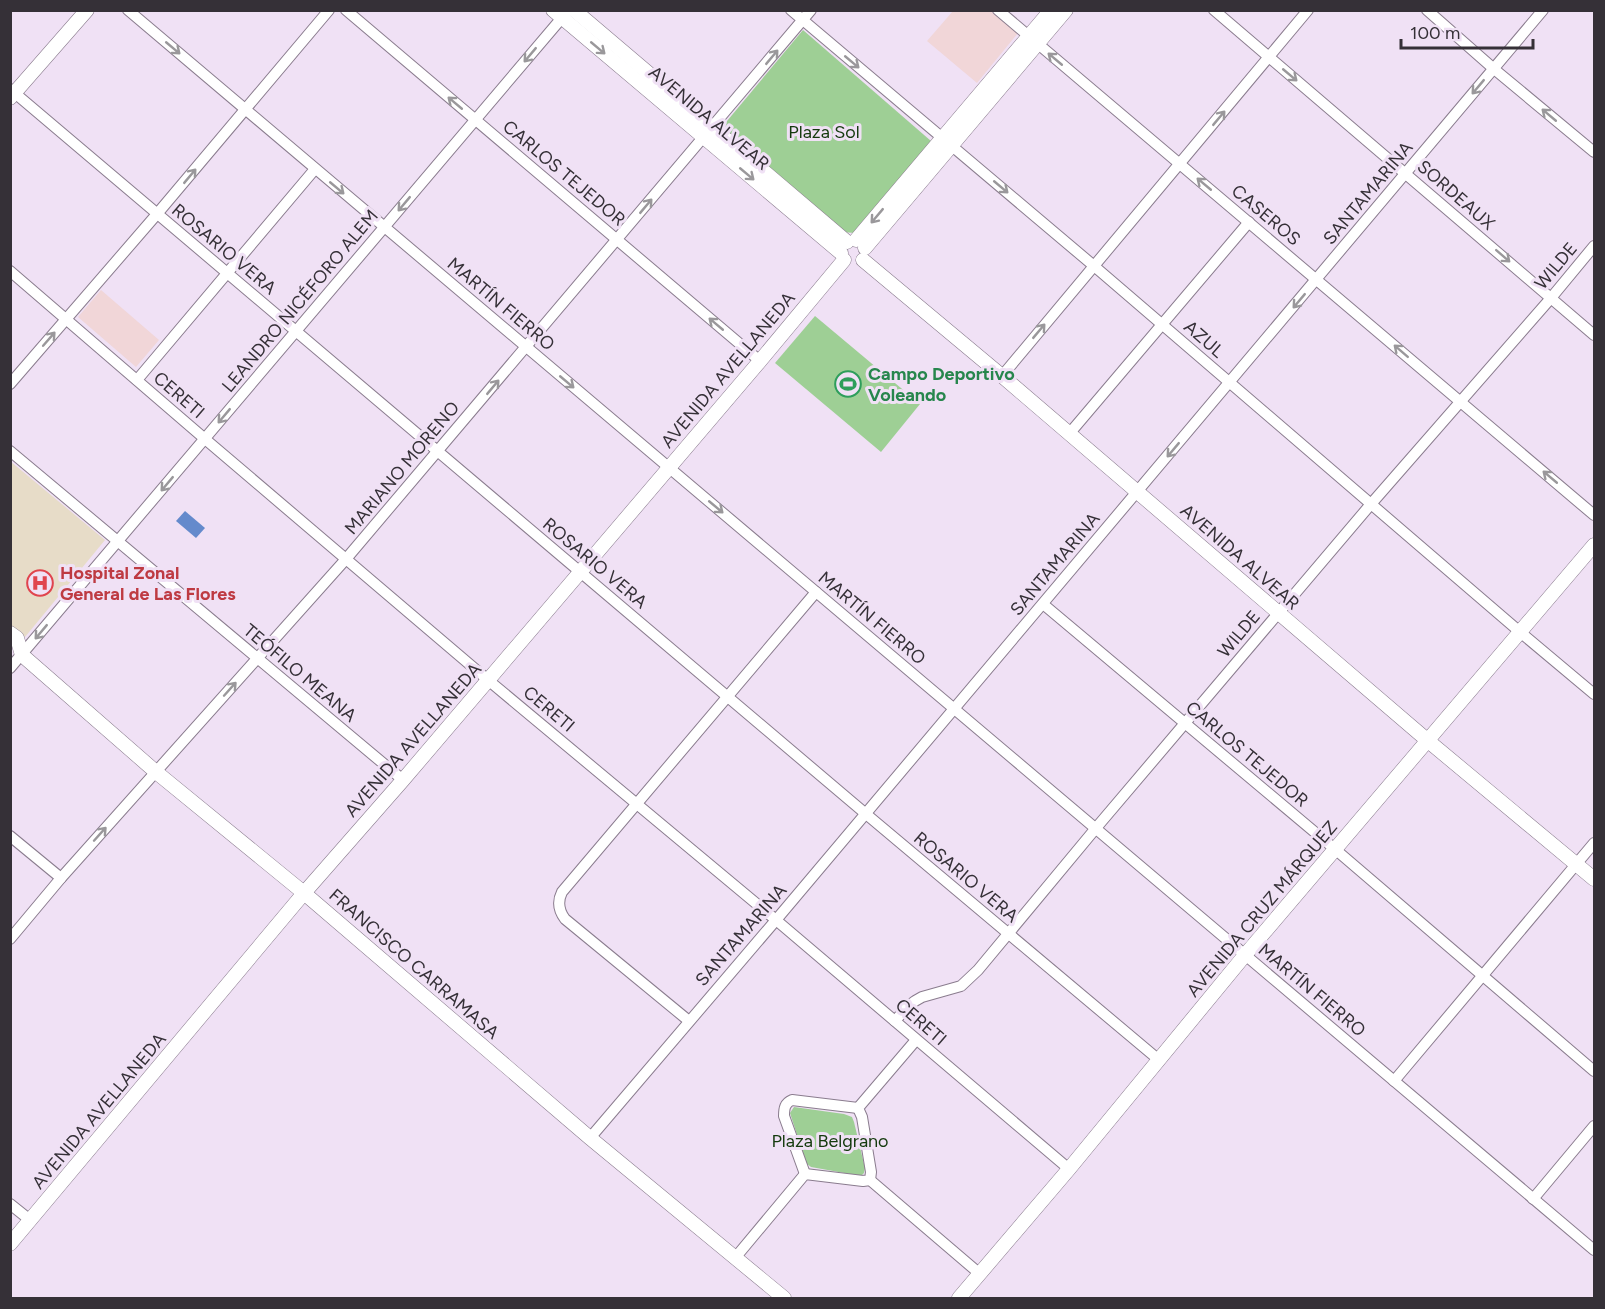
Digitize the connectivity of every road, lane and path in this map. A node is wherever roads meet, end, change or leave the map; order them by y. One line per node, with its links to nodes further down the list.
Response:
1 (74, 10): 20 (street)
2 (87, 10): 20 (street)
3 (128, 10): 21 (street, MARTÍN FIERRO, one-way to 21)
4 (329, 10): 21 (street)
5 (346, 10): 22 (street, CARLOS TEJEDOR, one-way to 5)
6 (791, 10): 16 (street, AZUL)
7 (811, 10): 16 (street, MARIANO MORENO)
8 (998, 10): 17 (street, CASEROS)
9 (1050, 10): 17 (street, AVENIDA AVELLANEDA)
10 (1066, 10): 17 (street, AVENIDA AVELLANEDA)
11 (1214, 10): 18 (street, SORDEAUX)
12 (1308, 10): 18 (street)
13 (1427, 10): 19 (street)
14 (1543, 10): 19 (street, SANTAMARINA)
15 (564, 12): 22 (street, LEANDRO NICÉFORO ALEM, one-way to 22); 23 (street, AVENIDA ALVEAR)
16 (803, 20): 23 (street, MARIANO MORENO, one-way to 16); 24 (street, AZUL, one-way to 24)
17 (1033, 40): 24 (street, AVENIDA AVELLANEDA); 26 (street, CASEROS, one-way to 17)
18 (1269, 58): 26 (street, one-way to 18); 28 (street, SORDEAUX, one-way to 28)
19 (1494, 69): 25 (street, one-way to 19); 28 (street, SANTAMARINA, one-way to 28)
20 (12, 92): 29 (street, ROSARIO VERA)
21 (245, 110): 27 (street, MARTÍN FIERRO); 29 (street, one-way to 21)
22 (475, 120): 31 (street, LEANDRO NICÉFORO ALEM, one-way to 31); 32 (street, CARLOS TEJEDOR)
23 (708, 133): 32 (street, MARIANO MORENO, one-way to 23); 34 (street, AVENIDA ALVEAR)
24 (947, 142): 34 (street, AVENIDA AVELLANEDA); 35 (street, AZUL, one-way to 35)
25 (1594, 152)
26 (1180, 164): 30 (street, CASEROS, one-way to 26); 35 (street)
27 (315, 169): 31 (street, MARTÍN FIERRO, one-way to 31); 37 (street)
28 (1406, 173): 38 (street, SANTAMARINA); 39 (street, SORDEAUX, one-way to 39)
29 (157, 214): 37 (street, ROSARIO VERA); 40 (street)
30 (1249, 222): 38 (street, CASEROS); 41 (street)
31 (384, 227): 42 (street, LEANDRO NICÉFORO ALEM); 44 (street, MARTÍN FIERRO)
32 (617, 240): 44 (street, MARIANO MORENO); 45 (street, CARLOS TEJEDOR, one-way to 32)
33 (1594, 246): 39 (street, WILDE)
34 (853, 251): 45 (street, AVENIDA AVELLANEDA); 46 (street, AVENIDA ALVEAR)
35 (1094, 266): 41 (street, AZUL); 46 (street, one-way to 35)
36 (10, 271): 40 (street, CERETI)
37 (227, 274): 42 (street, ROSARIO VERA); 47 (street)
38 (1317, 279): 48 (street, SANTAMARINA, one-way to 48); 50 (street, CASEROS, one-way to 38)
39 (1551, 298): 43 (street, SORDEAUX); 50 (street, WILDE)
40 (66, 319): 47 (street, CERETI); 49 (street, one-way to 40)
41 (1162, 324): 48 (street, AZUL); 51 (street)
42 (296, 332): 52 (street, LEANDRO NICÉFORO ALEM, one-way to 52); 54 (street, ROSARIO VERA)
43 (1594, 335)
44 (526, 347): 54 (street, MARIANO MORENO, one-way to 44); 55 (street, MARTÍN FIERRO, one-way to 55)
45 (760, 362): 55 (street, AVENIDA AVELLANEDA)
46 (1002, 376): 51 (street, AVENIDA ALVEAR)
47 (137, 380): 52 (street, CERETI)
48 (1230, 383): 56 (street, SANTAMARINA, one-way to 56); 57 (street, AZUL)
49 (10, 384)
50 (1460, 402): 57 (street, WILDE); 58 (street, CASEROS, one-way to 50)
51 (1069, 434): 56 (street, AVENIDA ALVEAR)
52 (205, 439): 59 (street, LEANDRO NICÉFORO ALEM, one-way to 59); 61 (street, CERETI)
53 (10, 451): 59 (street, TEÓFILO MEANA)
54 (437, 452): 61 (street, MARIANO MORENO); 62 (street, ROSARIO VERA)
55 (668, 468): 62 (street, AVENIDA AVELLANEDA); 63 (street, MARTÍN FIERRO, one-way to 63)
56 (1137, 492): 64 (street, SANTAMARINA); 65 (street, AVENIDA ALVEAR)
57 (1371, 504): 65 (street, WILDE); 66 (street, AZUL)
58 (1594, 515)
59 (118, 541): 68 (street, LEANDRO NICÉFORO ALEM, one-way to 68); 69 (street, TEÓFILO MEANA)
60 (1594, 545): 66 (street, AVENIDA CRUZ MÁRQUEZ)
61 (346, 560): 69 (street, MARIANO MORENO); 71 (street, CERETI)
62 (580, 572): 71 (street, AVENIDA AVELLANEDA); 73 (street, ROSARIO VERA)
63 (816, 592): 73 (street); 74 (street, MARTÍN FIERRO)
64 (1043, 604): 74 (street, SANTAMARINA); 75 (street, CARLOS TEJEDOR)
65 (1278, 614): 75 (street, WILDE); 76 (street, AVENIDA ALVEAR)
66 (1520, 632): 72 (street, AZUL); 76 (street, AVENIDA CRUZ MÁRQUEZ)
67 (10, 633): 68 (street, FRANCISCO CARRAMASA)
68 (16, 654): 70 (street, LEANDRO NICÉFORO ALEM); 77 (street, FRANCISCO CARRAMASA)
69 (257, 659): 77 (street, MARIANO MORENO, one-way to 69); 78 (street, TEÓFILO MEANA)
70 (10, 668)
71 (488, 680): 78 (street, AVENIDA AVELLANEDA); 79 (street, CERETI)
72 (1594, 694)
73 (728, 697): 79 (street); 80 (street, ROSARIO VERA)
74 (954, 709): 80 (street, SANTAMARINA); 81 (street, MARTÍN FIERRO)
75 (1185, 724): 81 (street, WILDE); 84 (street, CARLOS TEJEDOR)
76 (1427, 740): 84 (street, AVENIDA CRUZ MÁRQUEZ); 85 (street, AVENIDA ALVEAR)
77 (156, 772): 86 (street, MARIANO MORENO, one-way to 77); 88 (street, FRANCISCO CARRAMASA)
78 (403, 780): 88 (street, AVENIDA AVELLANEDA)
79 (637, 804): 89 (street, CERETI); 95 (street)
80 (866, 814): 89 (street, SANTAMARINA); 90 (street, ROSARIO VERA)
81 (1096, 828): 90 (street, WILDE); 92 (street, MARTÍN FIERRO)
82 (10, 836): 86 (street)
83 (1594, 843): 85 (street)
84 (1336, 850): 92 (street, AVENIDA CRUZ MÁRQUEZ); 93 (street, CARLOS TEJEDOR)
85 (1576, 864): 87 (street, AVENIDA ALVEAR); 93 (street)
86 (61, 878): 91 (street, MARIANO MORENO)
87 (1594, 879)
88 (304, 893): 102 (street, FRANCISCO CARRAMASA); 108 (street, AVENIDA AVELLANEDA)
89 (776, 920): 94 (street, CERETI); 95 (street, SANTAMARINA)
90 (1009, 934): 94 (street, WILDE); 97 (street, ROSARIO VERA)
91 (10, 939)
92 (1245, 955): 97 (street, AVENIDA CRUZ MÁRQUEZ); 99 (street, MARTÍN FIERRO)
93 (1484, 976): 98 (street, CARLOS TEJEDOR); 99 (street)
94 (895, 1021): 96 (street, CERETI)
95 (689, 1022): 102 (street, SANTAMARINA)
96 (916, 1040): 100 (street); 103 (street, CERETI)
97 (1159, 1060): 103 (street, AVENIDA CRUZ MÁRQUEZ)
98 (1594, 1071)
99 (1394, 1081): 106 (street, MARTÍN FIERRO)
100 (858, 1108): 104 (street); 105 (street)
101 (1594, 1126): 106 (street)
102 (590, 1138): 111 (street, FRANCISCO CARRAMASA)
103 (1069, 1169): 112 (street, AVENIDA CRUZ MÁRQUEZ)
104 (805, 1174): 105 (street); 111 (street)
105 (870, 1180): 112 (street)
106 (1533, 1199): 110 (street, MARTÍN FIERRO)
107 (10, 1204): 108 (street)
108 (30, 1220): 109 (street, AVENIDA AVELLANEDA)
109 (10, 1244)
110 (1594, 1250)
111 (735, 1258): 113 (street, FRANCISCO CARRAMASA)
112 (980, 1274): 114 (street, AVENIDA CRUZ MÁRQUEZ)
113 (784, 1299)
114 (959, 1299)

